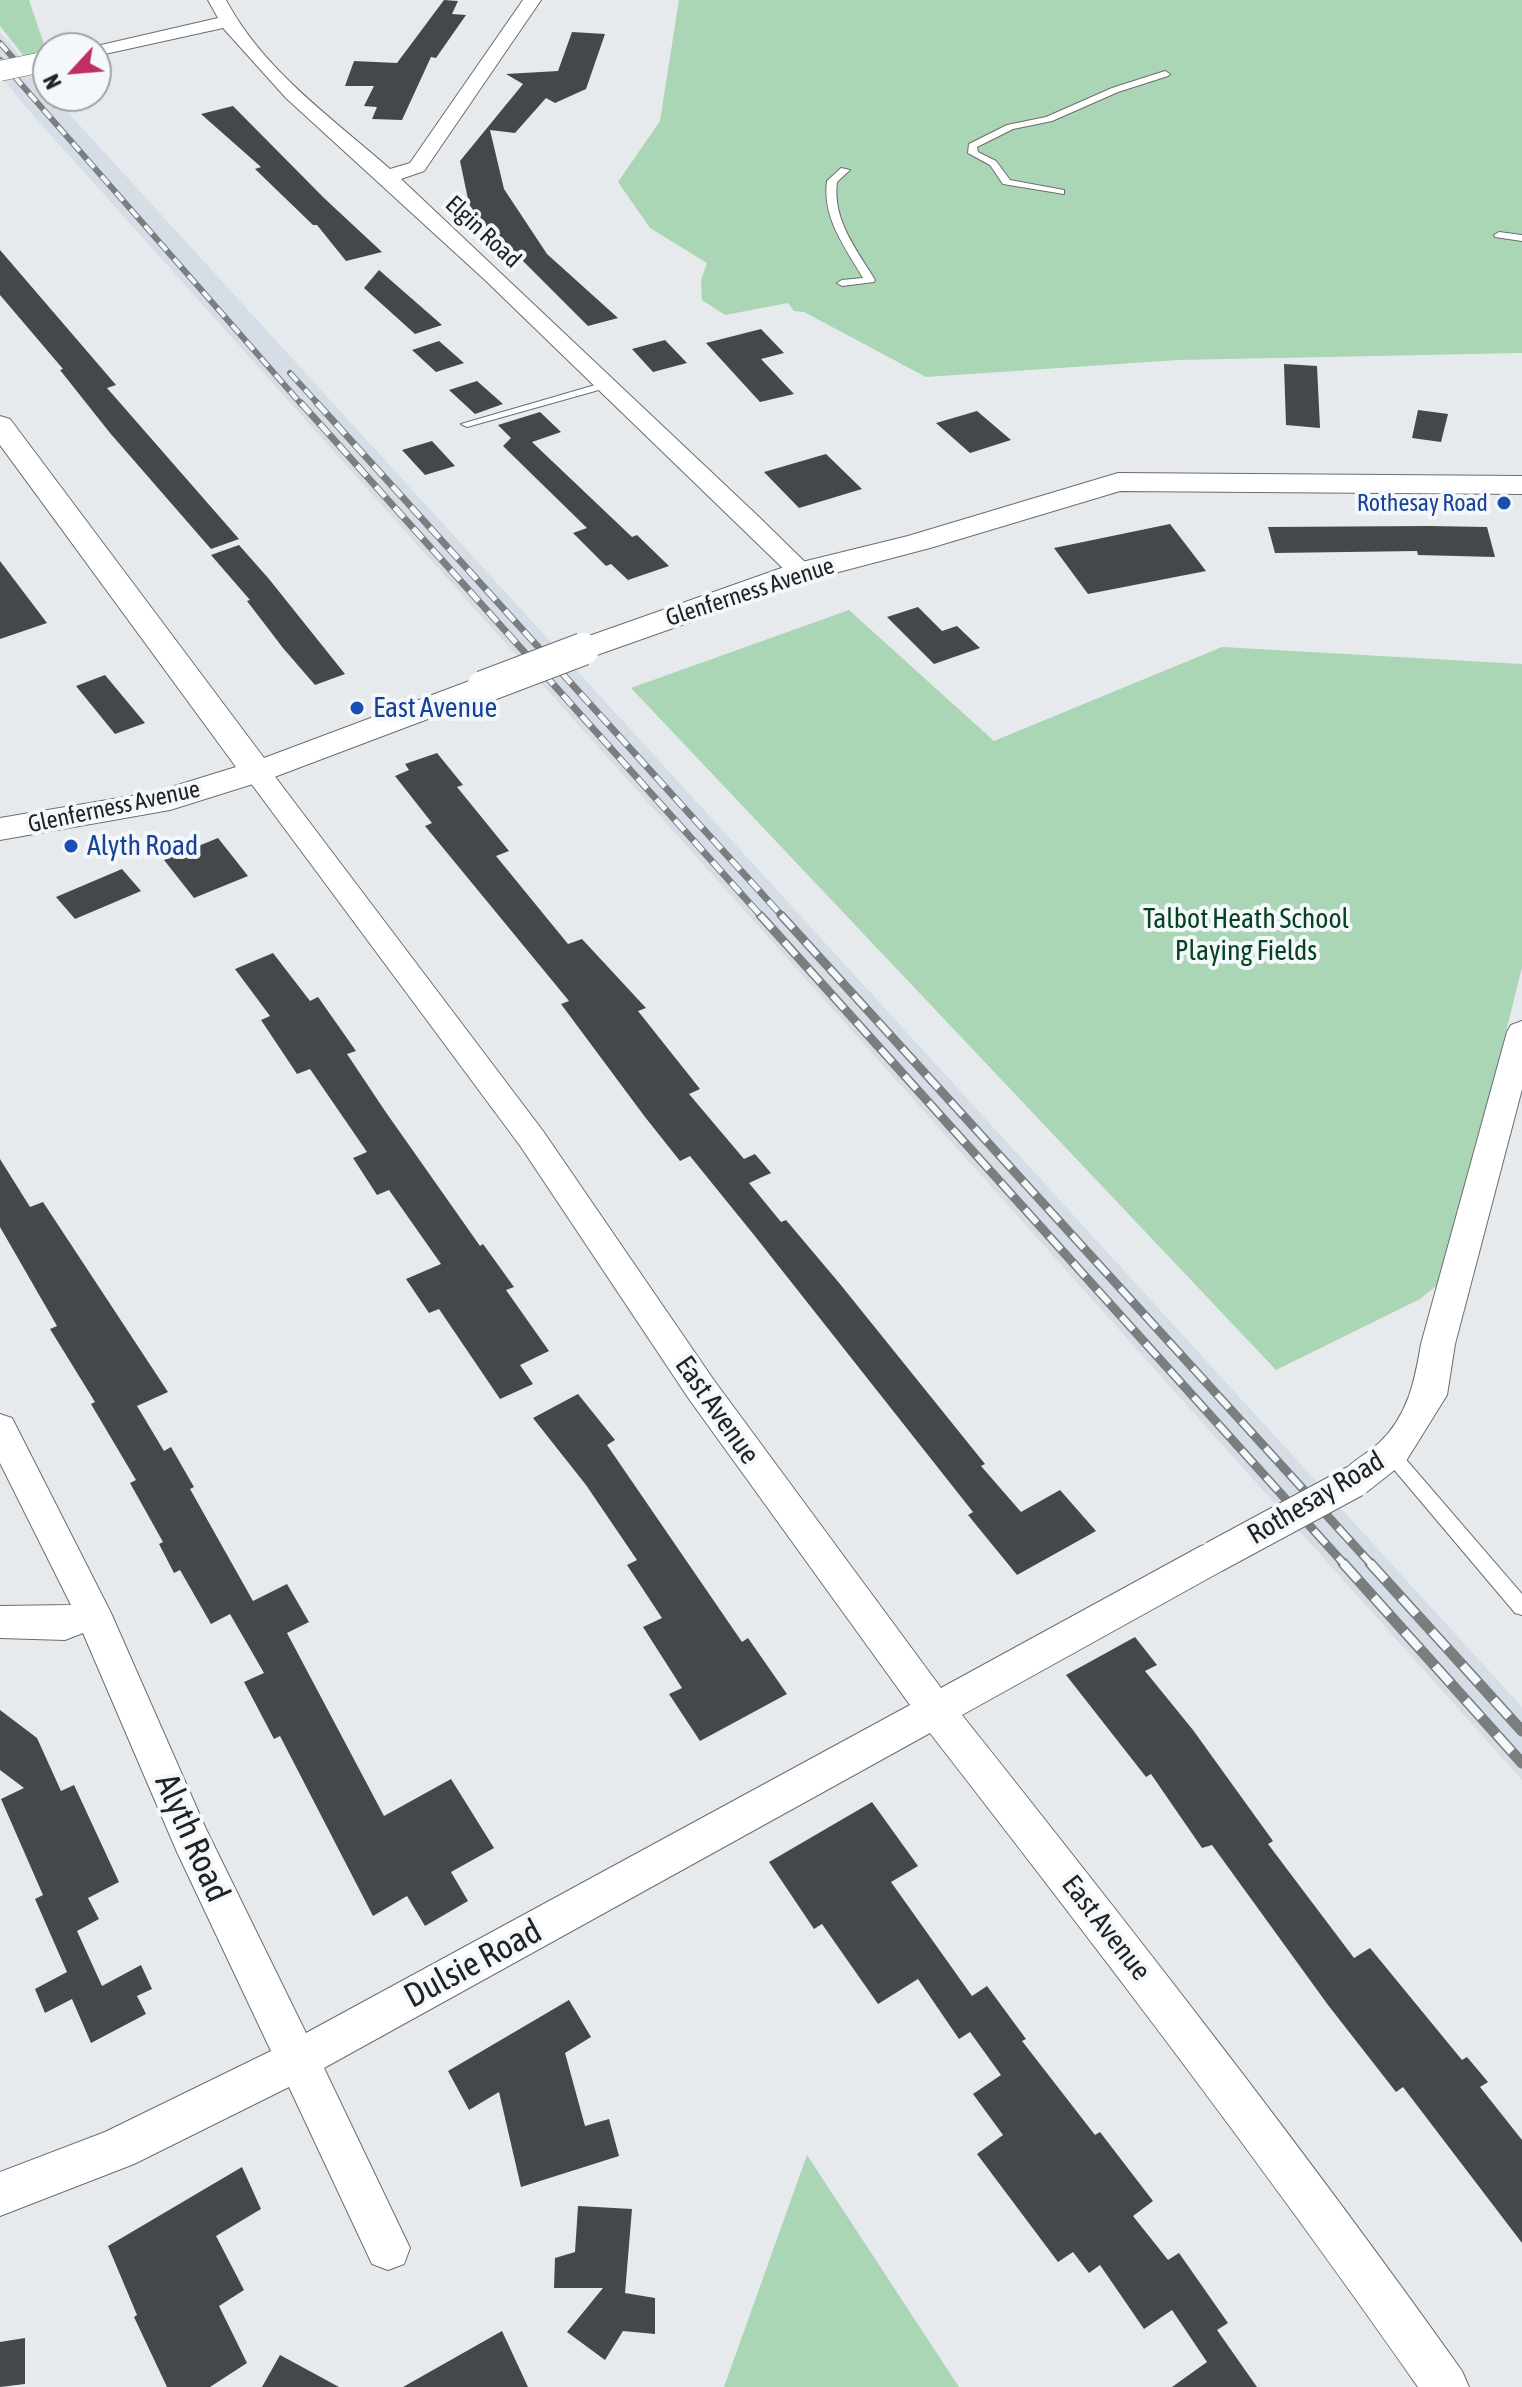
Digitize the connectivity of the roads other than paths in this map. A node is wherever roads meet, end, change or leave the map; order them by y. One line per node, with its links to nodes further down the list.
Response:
1 (217, 0): 3 (street)
2 (532, 0): 9 (street)
3 (226, 22): 4 (street); 9 (street, Elgin Road)
4 (112, 47)
5 (32, 64): 6 (street, bridge)
6 (0, 71)
7 (1165, 74): 10 (lane)
8 (845, 170): 13 (lane)
9 (387, 177): 14 (street, Elgin Road)
10 (1060, 192)
11 (1499, 235): 12 (lane)
12 (1522, 238)
13 (842, 283)
14 (609, 384): 15 (lane); 18 (street, Elgin Road)
15 (467, 424)
16 (0, 425): 19 (street, East Avenue)
17 (1522, 485): 18 (street, Glenferness Avenue)
18 (801, 572): 19 (street, Glenferness Avenue, bridge)
19 (257, 772): 20 (street, Glenferness Avenue); 27 (street, East Avenue)
20 (0, 829)
21 (1522, 1032): 23 (street, Rothesay Road)
22 (0, 1428): 25 (street, Alyth Road)
23 (1391, 1454): 24 (lane); 27 (street, Rothesay Road, bridge)
24 (1522, 1607)
25 (93, 1613): 26 (street); 28 (street, Alyth Road)
26 (0, 1622)
27 (935, 1710): 28 (street, Dulsie Road); 31 (street, East Avenue)
28 (296, 2060): 29 (street, Dulsie Road); 30 (street, Alyth Road)
29 (0, 2194)
30 (388, 2248)
31 (1446, 2387)

